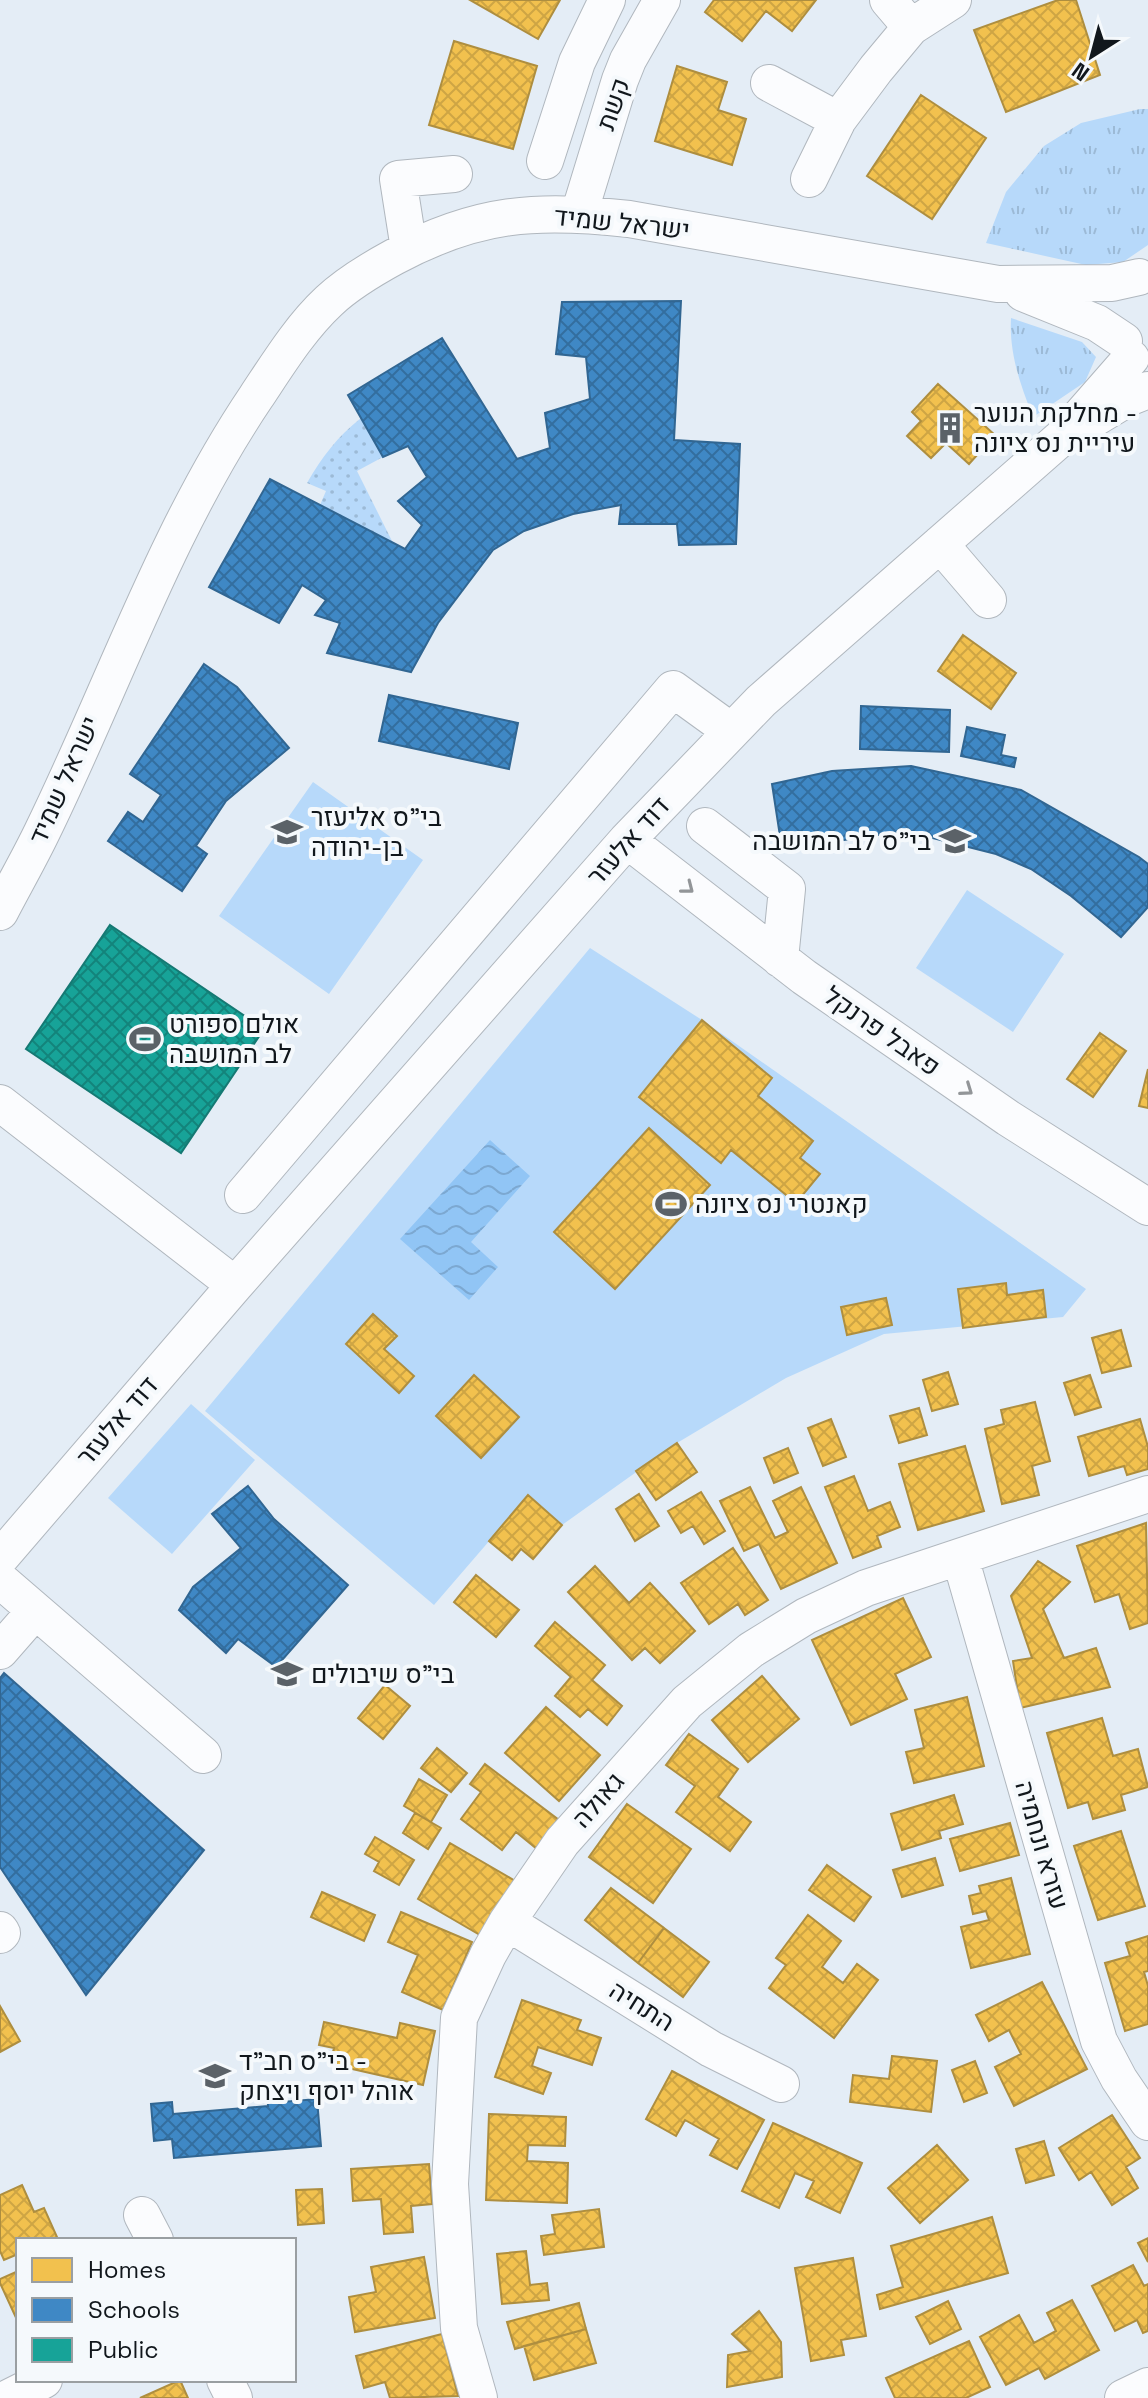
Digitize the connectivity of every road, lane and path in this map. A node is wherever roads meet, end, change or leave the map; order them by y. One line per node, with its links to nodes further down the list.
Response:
1 (607, 0): 6 (street)
2 (662, 0): 7 (street, קשת)
3 (888, 0): 5 (street)
4 (953, 0): 5 (street)
5 (911, 27): 9 (street)
6 (577, 62): 7 (street); 10 (street)
7 (620, 80): 13 (street, קשת)
8 (769, 83): 9 (street)
9 (838, 120): 12 (street)
10 (545, 161)
11 (454, 174): 14 (street)
12 (809, 179)
13 (579, 214): 14 (street, ישראל שמיד); 16 (street, ישראל שמיד)
14 (409, 249): 22 (street, ישראל שמיד)
15 (1143, 273): 16 (street, ישראל שמיד); 17 (street)
16 (998, 284): 17 (street, ישראל שמיד)
17 (1135, 359): 19 (street, דוד אלעזר)
18 (1148, 390): 19 (street, דוד אלעזר)
19 (1061, 438): 20 (street, דוד אלעזר)
20 (940, 544): 21 (street); 23 (street, דוד אלעזר)
21 (988, 600)
22 (124, 645): 26 (street, ישראל שמיד); 27 (street, ישראל שמיד)
23 (731, 731): 25 (street, דוד אלעזר); 29 (street)
24 (705, 826): 28 (street)
25 (627, 840): 28 (street, פאבל פרנקל, one-way to 28); 30 (street, דוד אלעזר)
26 (0, 865)
27 (0, 912)
28 (780, 959): 33 (street, פאבל פרנקל, one-way to 33)
29 (366, 1050): 30 (street); 32 (street)
30 (407, 1090): 34 (street, דוד אלעזר)
31 (0, 1103): 34 (street)
32 (243, 1195)
33 (1148, 1207)
34 (235, 1285): 37 (street, דוד אלעזר)
35 (1148, 1494): 36 (street, גאולה)
36 (960, 1557): 42 (street, גאולה); 44 (street, עזרא ונחמיה)
37 (0, 1558)
38 (0, 1580): 39 (street)
39 (35, 1611): 40 (street); 41 (street)
40 (0, 1651)
41 (203, 1755)
42 (507, 1922): 43 (street, התחיה); 48 (street, גאולה)
43 (781, 2084)
44 (1148, 2122)
45 (37, 2382): 47 (street)
46 (1148, 2386): 49 (street)
47 (7, 2390)
48 (479, 2398)
49 (1123, 2398)

